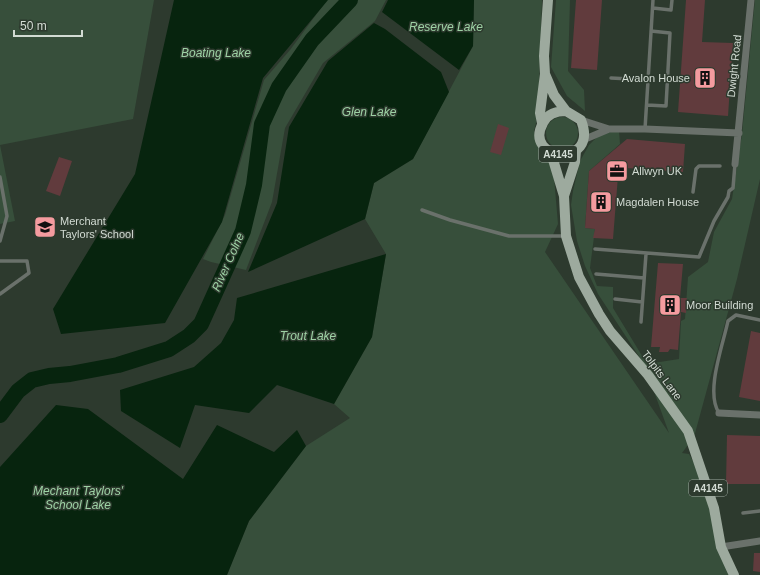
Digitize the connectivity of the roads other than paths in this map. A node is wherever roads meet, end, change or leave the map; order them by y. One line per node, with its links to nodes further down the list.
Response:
1 (548, 0): 7 (main road, Tolpits Lane / A4145)
2 (653, 0): 5 (lane)
3 (672, 0): 5 (lane)
4 (751, 0): 16 (street, Dwight Road)
5 (653, 8): 6 (lane)
6 (651, 31): 9 (lane); 10 (lane)
7 (544, 74): 11 (main road, Tolpits Lane / A4145); 13 (main road, Tolpits Lane / A4145)
8 (611, 78): 9 (lane)
9 (648, 80): 10 (lane)
10 (646, 105): 15 (lane)
11 (566, 111): 12 (main road, Tolpits Lane / A4145); 13 (main road)
12 (581, 120): 14 (street); 17 (main road, A4145)
13 (542, 123): 19 (main road, Tolpits Lane / A4145)
14 (609, 129): 15 (street); 17 (street)
15 (645, 129): 16 (street)
16 (739, 133): 20 (street, Dwight Road)
17 (583, 140): 18 (main road, Tolpits Lane / A4145)
18 (576, 150): 19 (main road, A4145); 24 (main road, Tolpits Lane / A4145)
19 (551, 153): 24 (main road, Tolpits Lane / A4145)
20 (735, 164): 29 (lane)
21 (720, 166): 23 (lane)
22 (0, 177): 27 (lane)
23 (693, 192)
24 (564, 196): 26 (main road, Tolpits Lane / A4145)
25 (422, 210): 26 (lane)
26 (566, 236): 43 (main road, Tolpits Lane / A4145)
27 (0, 241)
28 (595, 249): 29 (lane)
29 (646, 254): 32 (lane)
30 (0, 261): 33 (lane)
31 (596, 274): 32 (lane)
32 (644, 278): 35 (lane)
33 (0, 294)
34 (615, 299): 35 (lane)
35 (642, 302): 37 (lane)
36 (760, 320): 38 (lane)
37 (641, 322)
38 (719, 413): 39 (street)
39 (760, 415)
40 (760, 511): 41 (lane)
41 (743, 513)
42 (760, 541): 43 (street)
43 (721, 547): 44 (main road, Tolpits Lane / A4145)
44 (734, 575)

